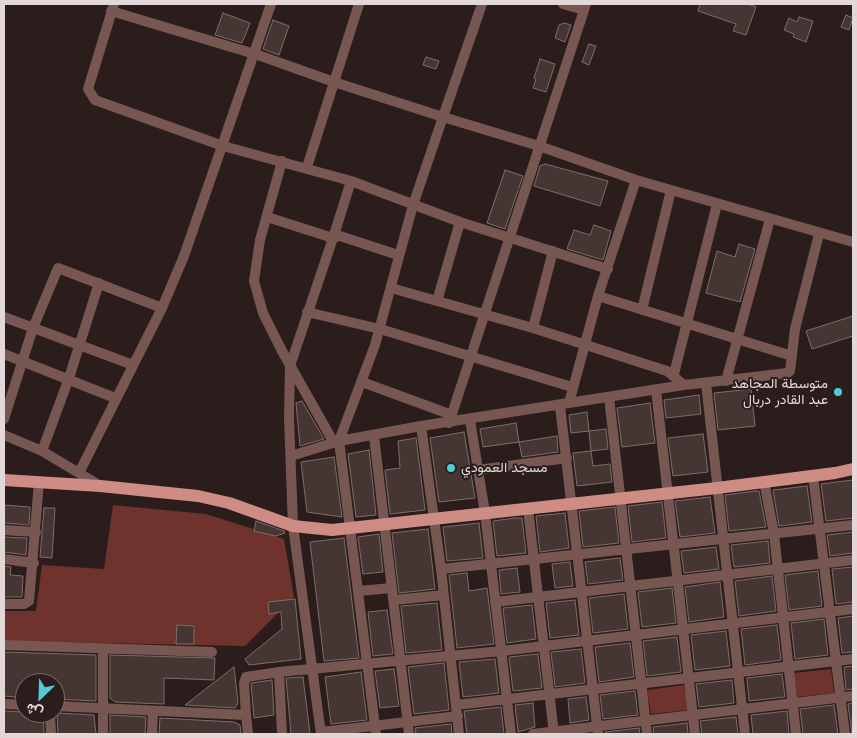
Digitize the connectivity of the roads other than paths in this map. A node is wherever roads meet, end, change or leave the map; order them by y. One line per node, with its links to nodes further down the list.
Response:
1 (271, 4): 7 (street)
2 (359, 4): 8 (street)
3 (482, 4): 9 (street)
4 (563, 4): 6 (street)
5 (113, 7): 7 (street); 10 (street)
6 (585, 7): 11 (street)
7 (254, 54): 8 (street); 10 (street)
8 (334, 82): 9 (street); 13 (street)
9 (443, 117): 11 (street); 18 (street)
10 (223, 146): 12 (street); 33 (street)
11 (539, 146): 14 (street); 24 (street)
12 (282, 161): 13 (street); 19 (street)
13 (307, 167): 15 (street)
14 (636, 180): 16 (street); 28 (street)
15 (351, 181): 18 (street); 23 (street)
16 (671, 190): 17 (street); 34 (street)
17 (717, 204): 20 (street); 38 (street)
18 (413, 205): 21 (street); 27 (street)
19 (267, 217): 23 (street); 50 (street)
20 (770, 220): 22 (street); 42 (street)
21 (460, 222): 24 (street); 32 (street)
22 (819, 234): 25 (street); 46 (street)
23 (332, 238): 27 (street); 35 (street)
24 (509, 239): 26 (street); 36 (street)
25 (853, 242)
26 (553, 251): 28 (street); 40 (street)
27 (398, 255): 30 (street)
28 (608, 270): 31 (street)
29 (100, 283): 33 (street); 39 (street); 43 (street)
30 (390, 288): 32 (street); 41 (street)
31 (598, 296): 34 (street); 44 (street)
32 (437, 300): 36 (street)
33 (162, 308): 49 (street)
34 (642, 310): 38 (street)
35 (307, 312): 41 (street); 50 (street)
36 (485, 314): 40 (street); 47 (street)
37 (4, 317): 39 (street)
38 (685, 324): 42 (street); 51 (street)
39 (33, 328): 43 (street); 48 (street)
40 (533, 328): 44 (street)
41 (380, 330): 47 (street); 54 (street)
42 (738, 340): 46 (street); 53 (street)
43 (80, 344): 49 (street); 52 (street)
44 (584, 344): 51 (street); 57 (street)
45 (4, 354): 48 (street)
46 (792, 356): 53 (street)
47 (469, 357): 57 (street); 63 (street)
48 (22, 361): 52 (street); 62 (street)
49 (133, 365): 60 (street)
50 (290, 366): 68 (street); 70 (street)
51 (674, 374): 56 (street)
52 (69, 378): 60 (street); 69 (street)
53 (726, 381): 55 (street)
54 (362, 382): 63 (street); 68 (street)
55 (706, 383): 56 (street); 80 (street)
56 (684, 385): 58 (street)
57 (572, 387): 61 (street)
58 (656, 390): 59 (street); 81 (street)
59 (609, 397): 61 (street); 82 (street)
60 (115, 398): 74 (street)
61 (564, 404): 64 (street); 71 (street)
62 (4, 419)
63 (451, 419): 64 (street); 65 (street)
64 (470, 420): 73 (street)
65 (421, 426): 67 (street); 86 (street)
66 (4, 435): 69 (street)
67 (374, 436): 68 (street); 87 (street)
68 (336, 442): 70 (street); 90 (street)
69 (42, 451): 74 (street)
70 (290, 456): 89 (street)
71 (567, 458): 73 (street); 83 (street)
72 (853, 469): 75 (main road)
73 (478, 470): 85 (street)
74 (79, 472): 79 (street)
75 (813, 476): 78 (main road); 91 (street)
76 (4, 480): 77 (main road)
77 (38, 482): 79 (main road); 93 (street)
78 (764, 482): 80 (main road); 94 (street)
79 (100, 486): 89 (main road)
80 (717, 488): 81 (main road); 95 (street)
81 (668, 493): 82 (main road); 96 (street)
82 (622, 498): 83 (main road); 97 (street)
83 (571, 503): 84 (main road); 98 (street)
84 (528, 509): 85 (main road); 100 (street)
85 (484, 513): 86 (main road); 103 (street)
86 (435, 519): 87 (main road); 105 (street)
87 (385, 524): 90 (main road); 110 (street)
88 (853, 525): 91 (street)
89 (293, 526): 90 (main road); 136 (street)
90 (351, 528): 111 (street)
91 (821, 528): 94 (street); 104 (street)
92 (4, 530): 93 (street)
93 (36, 532): 102 (street)
94 (774, 534): 95 (street); 106 (street)
95 (724, 539): 96 (street); 107 (street)
96 (674, 545): 97 (street); 108 (street)
97 (626, 550): 98 (street); 109 (street)
98 (576, 555): 100 (street); 112 (street)
99 (4, 559): 102 (street)
100 (535, 559): 103 (street); 114 (street)
101 (853, 560): 104 (street)
102 (34, 563): 117 (street)
103 (491, 564): 105 (street); 116 (street)
104 (825, 564): 106 (street); 119 (street)
105 (441, 569): 113 (street)
106 (777, 569): 107 (street); 120 (street)
107 (727, 576): 108 (street); 121 (street)
108 (678, 580): 109 (street); 122 (street)
109 (631, 586): 112 (street); 123 (street)
110 (392, 588): 111 (street); 115 (street)
111 (358, 591): 134 (street)
112 (580, 592): 114 (street); 124 (street)
113 (444, 595): 115 (street); 130 (street)
114 (538, 597): 116 (street); 126 (street)
115 (394, 600): 132 (street)
116 (495, 602): 128 (street)
117 (4, 604)
118 (853, 608): 119 (street)
119 (830, 611): 120 (street); 133 (street)
120 (783, 617): 121 (street); 135 (street)
121 (733, 623): 122 (street); 138 (street)
122 (684, 629): 123 (street); 139 (street)
123 (637, 634): 124 (street); 140 (street)
124 (587, 640): 126 (street); 141 (street)
125 (4, 645): 127 (street)
126 (544, 645): 128 (street); 142 (street)
127 (104, 649): 129 (street); 149 (street)
128 (502, 651): 130 (street); 145 (street)
129 (212, 652)
130 (450, 656): 132 (street); 147 (street)
131 (853, 659): 133 (street)
132 (401, 661): 134 (street); 156 (street)
133 (836, 661): 135 (street); 144 (street)
134 (366, 665): 136 (street); 157 (street)
135 (789, 667): 138 (street); 146 (street)
136 (312, 668): 137 (street); 159 (street)
137 (279, 672): 152 (street); 164 (street)
138 (739, 672): 139 (street); 150 (street)
139 (689, 678): 140 (street); 153 (street)
140 (642, 683): 141 (street); 155 (street)
141 (592, 689): 142 (street); 158 (street)
142 (549, 694): 145 (street); 160 (street)
143 (853, 696): 144 (street)
144 (840, 697): 146 (street); 173 (street)
145 (508, 698): 147 (street); 167 (street)
146 (793, 702): 150 (street); 172 (street)
147 (456, 705): 154 (street)
148 (65, 706): 149 (street)
149 (103, 708): 151 (street); 161 (street)
150 (743, 710): 153 (street); 171 (street)
151 (153, 711): 152 (street); 162 (street)
152 (246, 715): 163 (street)
153 (693, 715): 155 (street); 170 (street)
154 (458, 716): 156 (street); 166 (street)
155 (645, 720): 158 (street); 169 (street)
156 (408, 722): 157 (street); 165 (street)
157 (375, 730): 159 (street)
158 (598, 731): 160 (street)
159 (321, 733)
160 (554, 733): 168 (street)
161 (103, 734)
162 (152, 734)
163 (248, 734)
164 (282, 734)
165 (409, 734)
166 (459, 734)
167 (512, 734)
168 (533, 734)
169 (647, 734)
170 (696, 734)
171 (745, 734)
172 (796, 734)
173 (845, 734)

